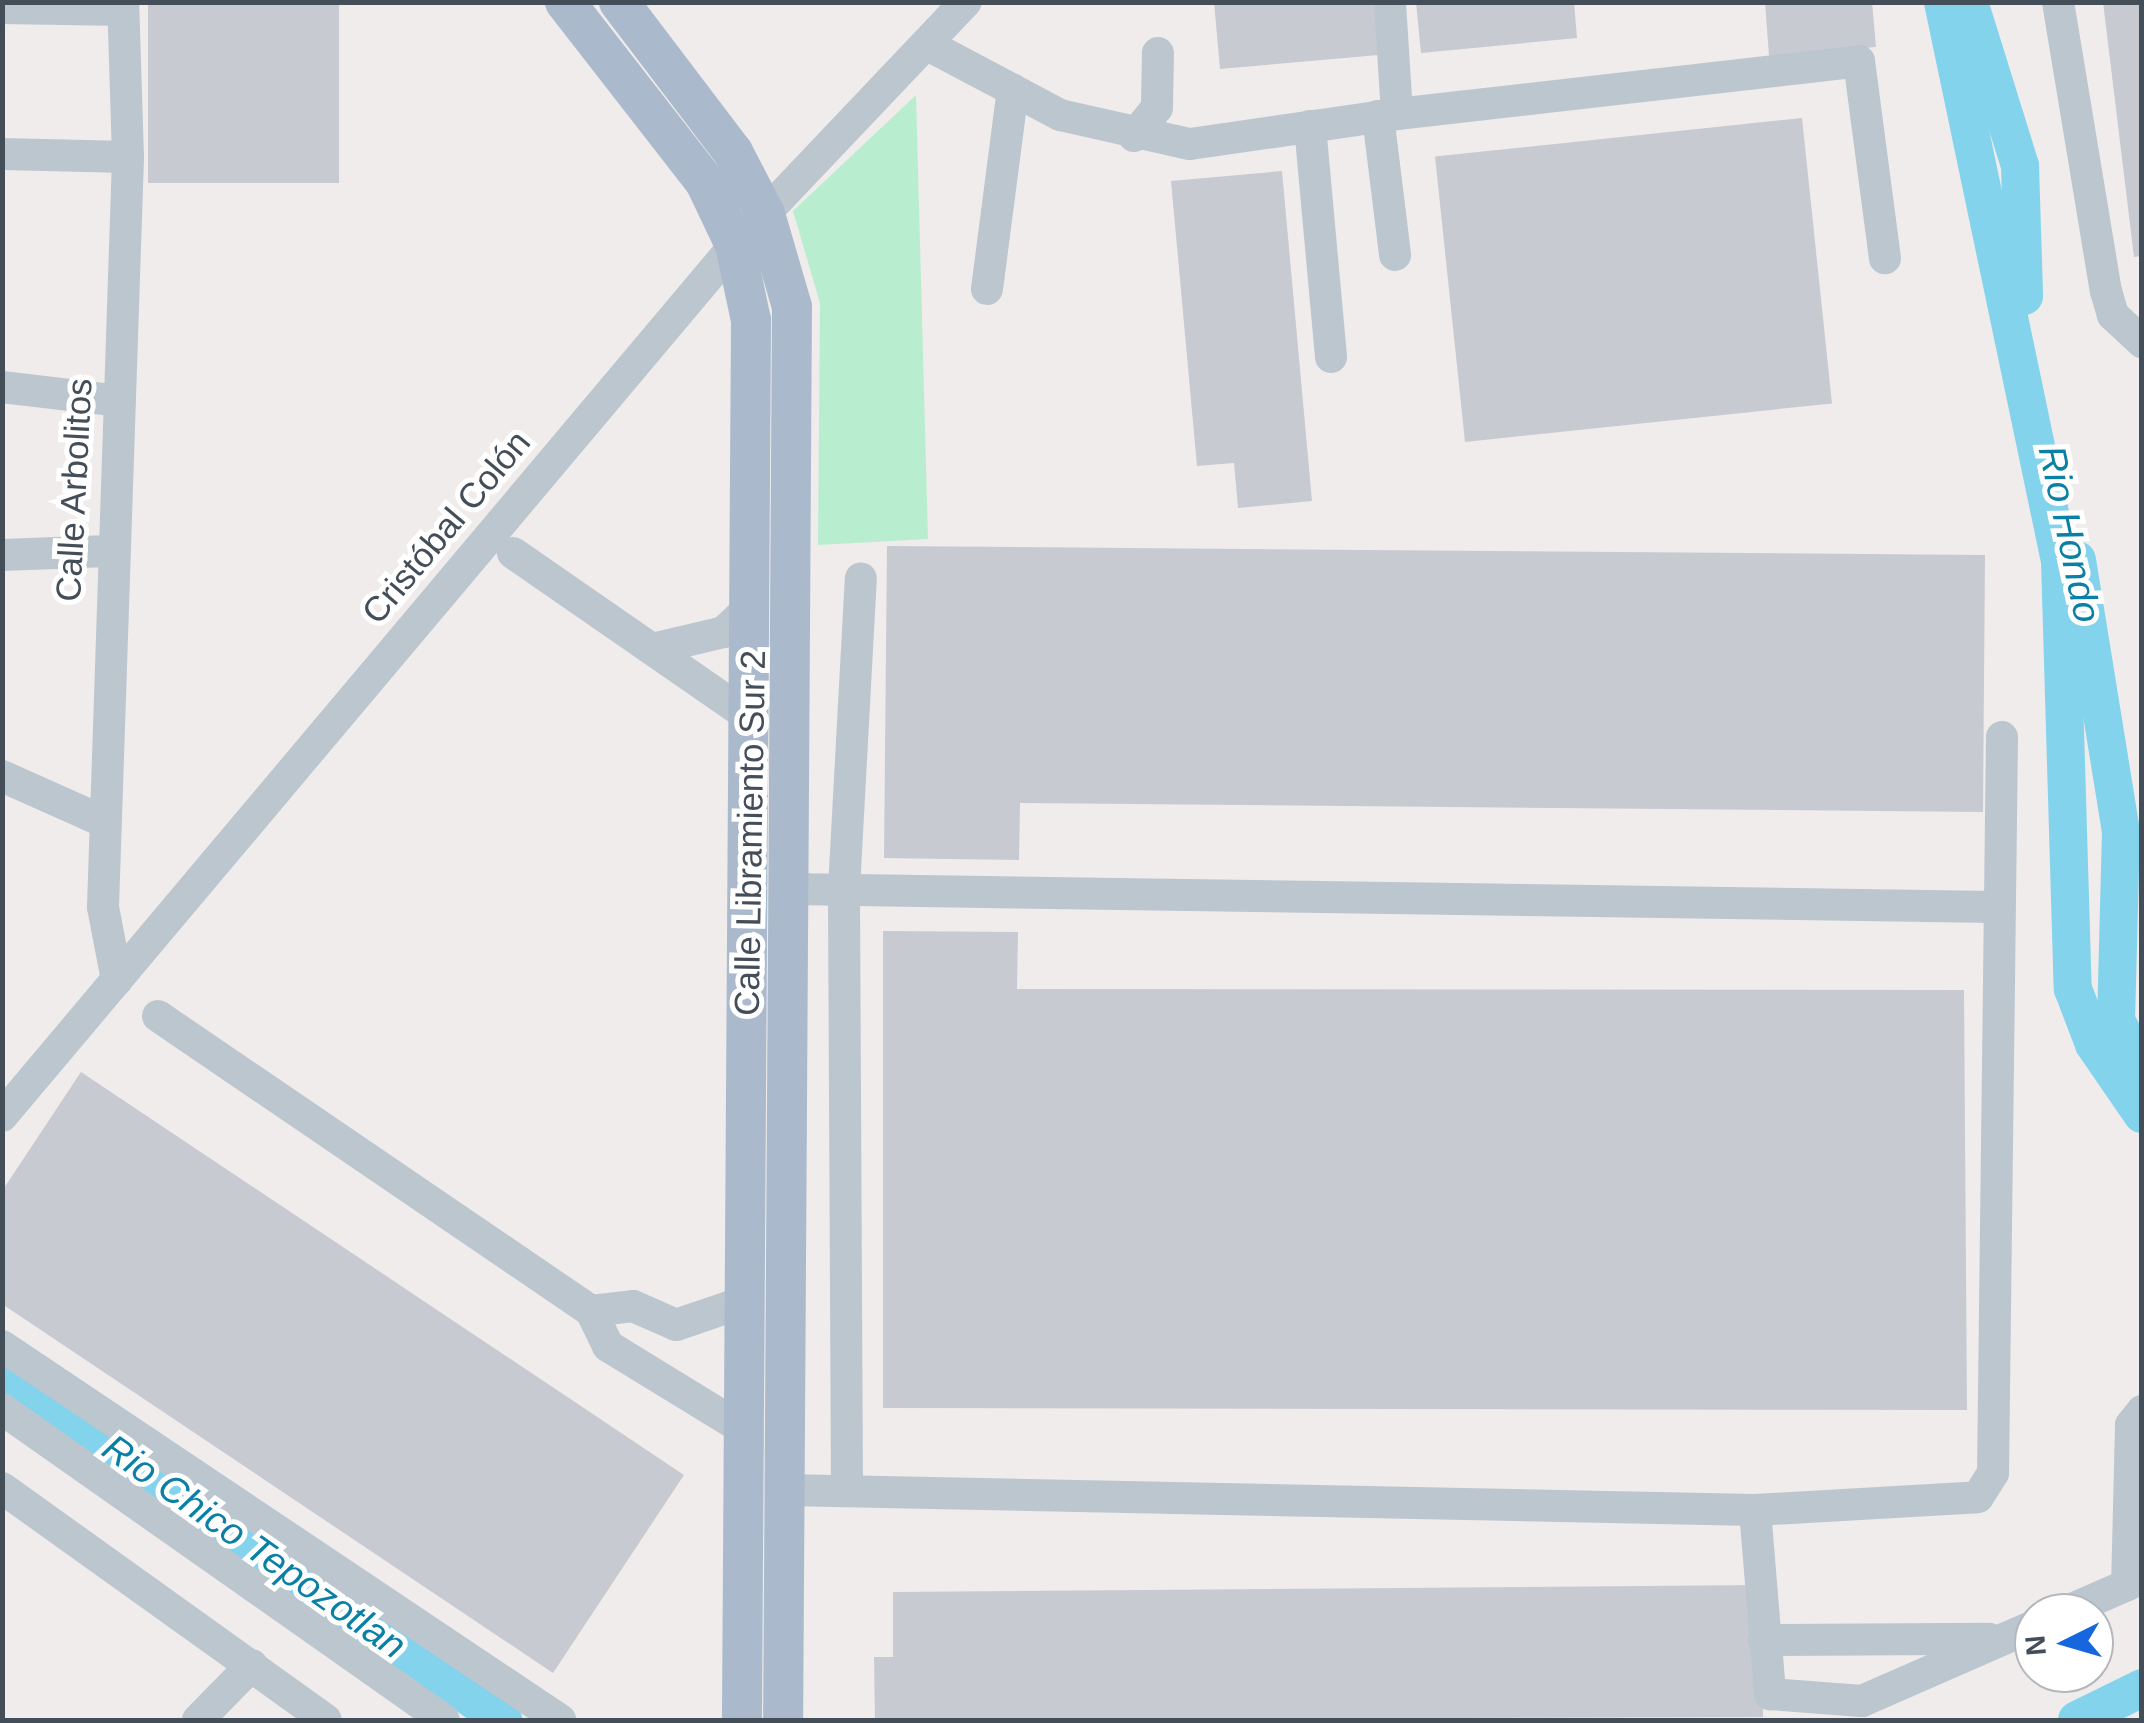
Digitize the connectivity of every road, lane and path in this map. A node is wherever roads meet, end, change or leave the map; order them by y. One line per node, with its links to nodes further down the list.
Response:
1 (565, 2): 17 (main road, Calle Libramiento Sur 2)
2 (619, 2): 16 (main road, Calle Libramiento Sur 2)
3 (966, 2): 8 (street, Cristóbal Colón)
4 (1390, 2): 11 (street)
5 (2058, 2): 21 (street)
6 (122, 6): 7 (street); 15 (street, Calle Arbolitos)
7 (2, 8)
8 (926, 44): 10 (street); 16 (street, Cristóbal Colón)
9 (1158, 54): 13 (street)
10 (1013, 90): 13 (street); 20 (street)
11 (1387, 115): 12 (street); 18 (street); 19 (street)
12 (1310, 126): 13 (street); 22 (street)
13 (1134, 136)
14 (2, 154): 15 (street)
15 (128, 157): 24 (street, Calle Arbolitos)
16 (765, 214): 17 (street, Cristóbal Colón); 25 (main road, Calle Libramiento Sur 2)
17 (734, 245): 26 (main road, Calle Libramiento Sur 2); 41 (street, Cristóbal Colón)
18 (1395, 255)
19 (1885, 258)
20 (986, 289)
21 (2142, 342)
22 (1332, 357)
23 (2, 388): 24 (street)
24 (119, 401): 27 (street, Calle Arbolitos)
25 (793, 525): 26 (main road); 38 (main road, Calle Libramiento Sur 2)
26 (753, 526): 31 (main road, Calle Libramiento Sur 2)
27 (109, 552): 29 (street); 36 (street, Calle Arbolitos)
28 (513, 554): 32 (street)
29 (2, 555)
30 (861, 578): 39 (street)
31 (752, 605): 32 (street); 33 (main road, Calle Libramiento Sur 2)
32 (652, 648): 33 (street)
33 (751, 718): 37 (main road, Calle Libramiento Sur 2)
34 (2002, 737): 40 (street)
35 (2, 776): 36 (street)
36 (105, 822): 41 (street, Calle Arbolitos)
37 (750, 888): 38 (main road); 44 (main road, Calle Libramiento Sur 2)
38 (790, 889): 39 (street); 50 (main road, Calle Libramiento Sur 2)
39 (844, 889): 40 (street); 54 (street)
40 (1994, 907): 55 (street)
41 (117, 980): 43 (street, Cristóbal Colón)
42 (158, 1016): 45 (street)
43 (2, 1116)
44 (746, 1301): 45 (street); 49 (main road, Calle Libramiento Sur 2)
45 (591, 1311): 49 (street)
46 (2, 1346): 65 (street)
47 (2, 1409): 64 (street)
48 (2142, 1411): 56 (street)
49 (744, 1430): 50 (main road); 52 (main road, Calle Libramiento Sur 2)
50 (785, 1431): 53 (main road, Calle Libramiento Sur 2)
51 (2, 1488): 61 (street)
52 (744, 1490): 53 (main road); 66 (main road, Calle Libramiento Sur 2)
53 (785, 1490): 54 (street); 67 (main road, Calle Libramiento Sur 2)
54 (847, 1490): 55 (street)
55 (1755, 1510): 60 (street)
56 (2134, 1581): 57 (street)
57 (2107, 1593)
58 (2014, 1634): 59 (street)
59 (2003, 1639): 60 (street); 60 (street)
60 (1764, 1640)
61 (252, 1665): 62 (street); 63 (street)
62 (198, 1720)
63 (326, 1720)
64 (444, 1720)
65 (560, 1720)
66 (742, 1720)
67 (783, 1720)

